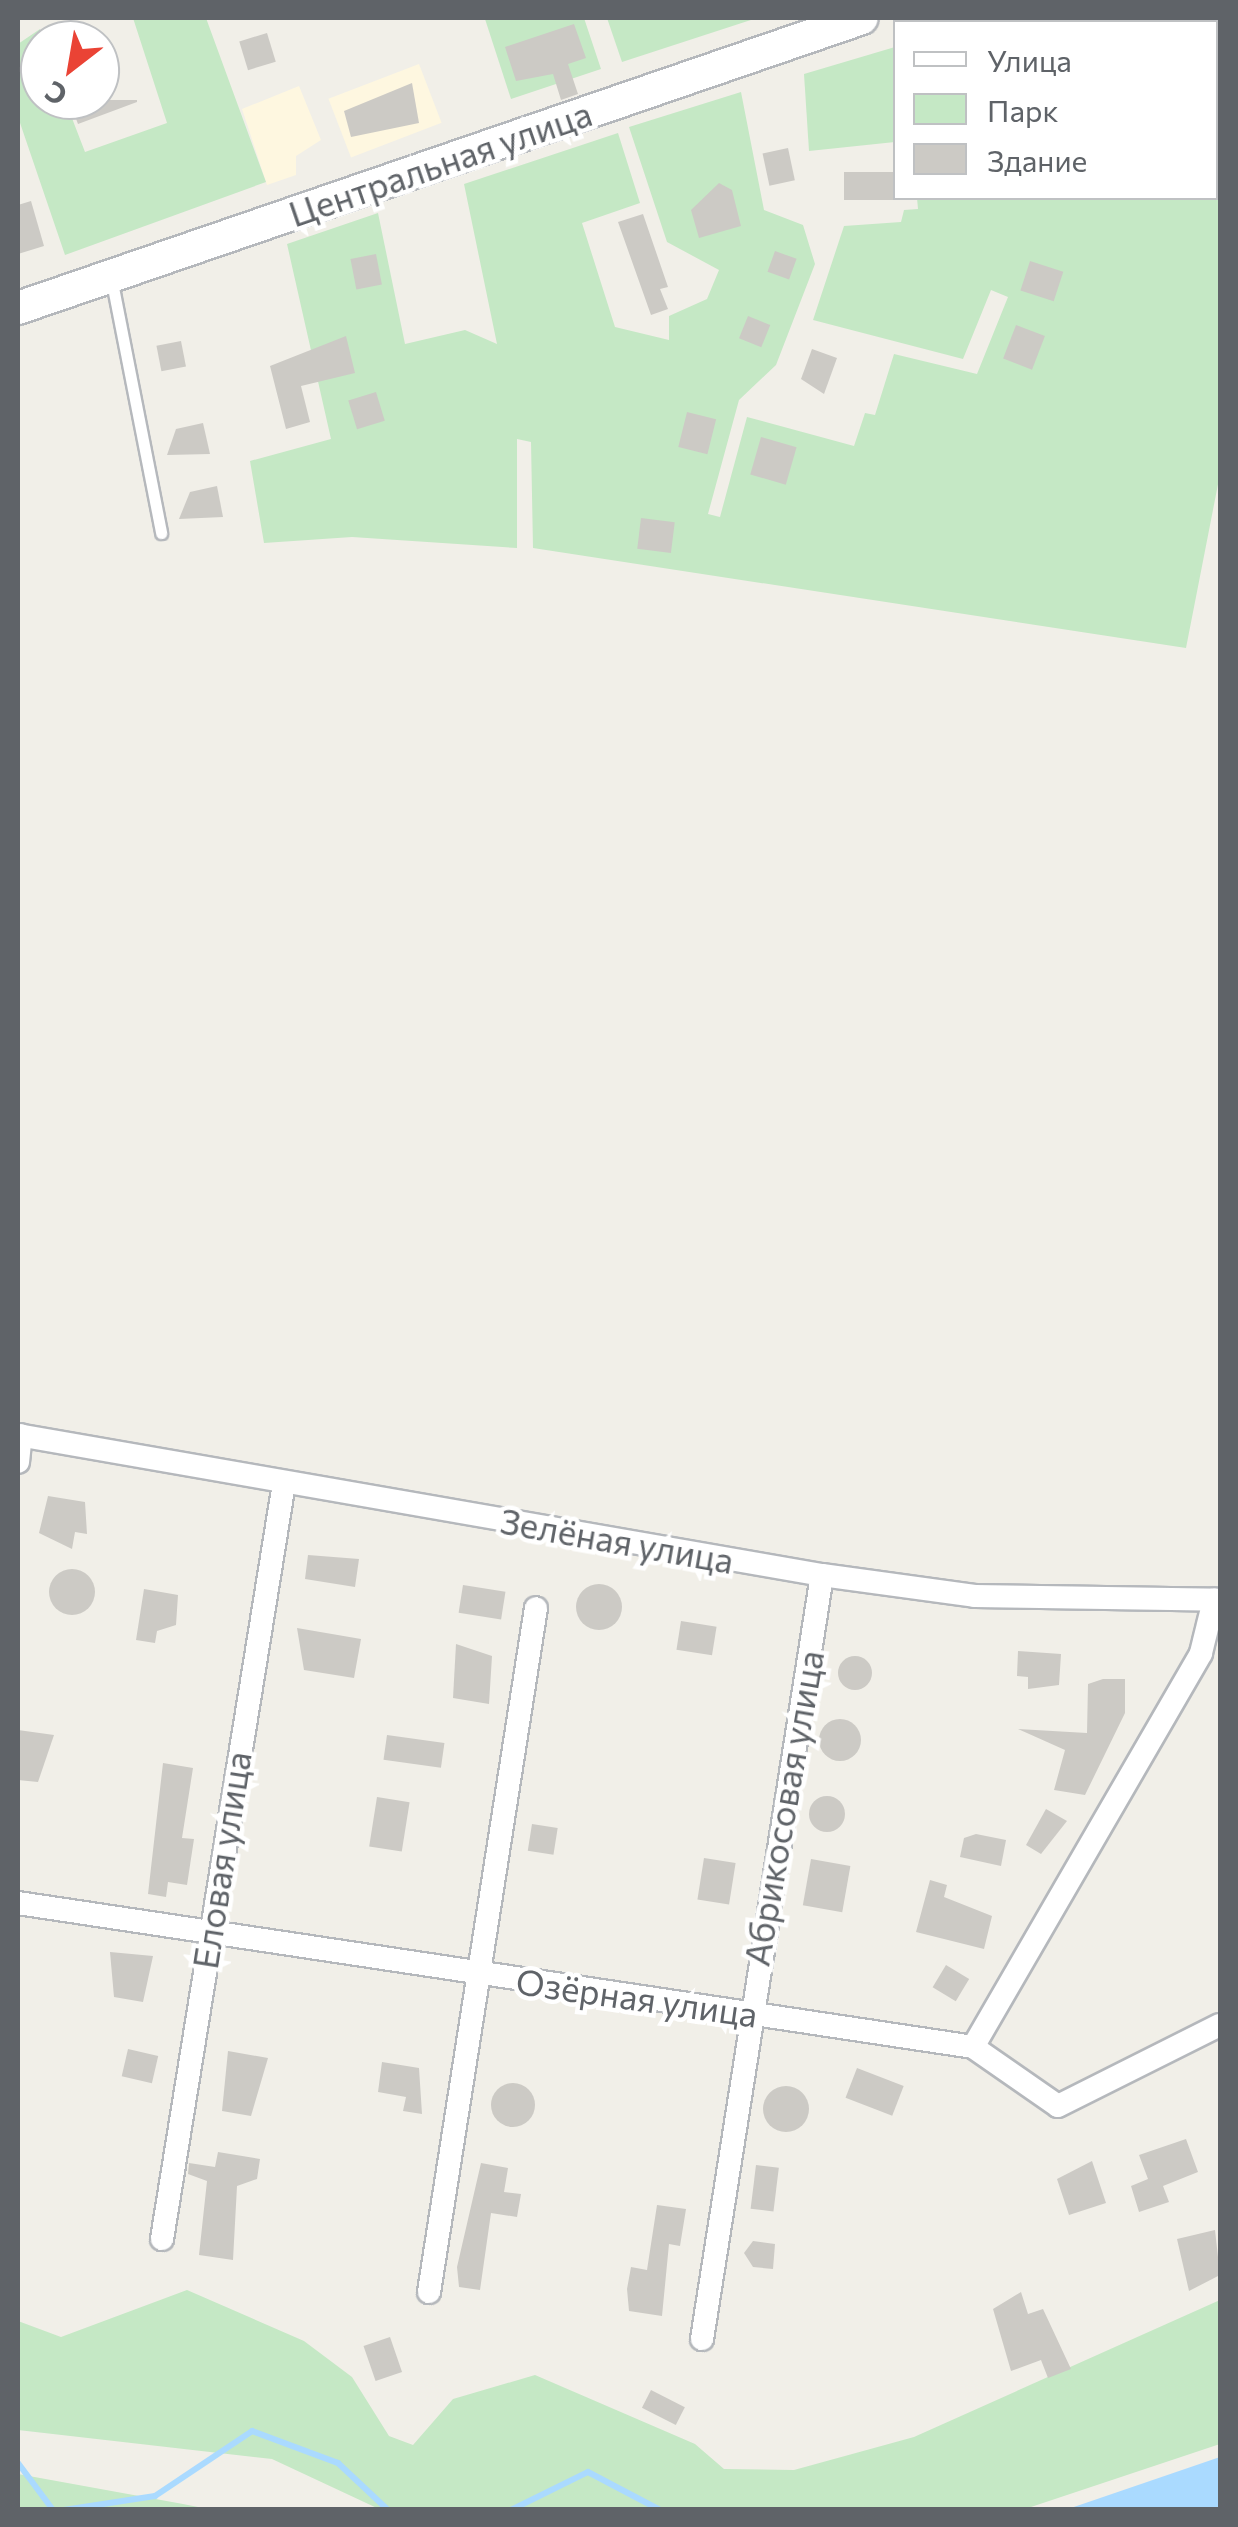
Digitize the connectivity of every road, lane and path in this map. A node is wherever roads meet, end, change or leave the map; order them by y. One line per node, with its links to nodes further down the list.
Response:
1 (862, 18): 2 (main road, Центральная улица)
2 (111, 276): 3 (main road, Центральная улица); 4 (lane)
3 (18, 308)
4 (161, 533)
5 (19, 1435): 6 (street); 7 (street, Зелёная улица)
6 (18, 1462)
7 (284, 1483): 8 (street, Зелёная улица); 12 (street, Еловая улица)
8 (822, 1575): 9 (street, Зелёная улица); 14 (street, Абрикосовая улица)
9 (1217, 1600): 16 (street)
10 (536, 1608): 13 (street)
11 (18, 1903): 12 (street, Озёрная улица)
12 (209, 1930): 13 (street, Озёрная улица); 17 (street, Еловая улица)
13 (478, 1974): 14 (street, Озёрная улица); 18 (street)
14 (749, 2013): 16 (street, Озёрная улица); 19 (street, Абрикосовая улица)
15 (1220, 2025): 16 (street, Озёрная улица)
16 (973, 2047)
17 (162, 2239)
18 (429, 2292)
19 (702, 2339)

